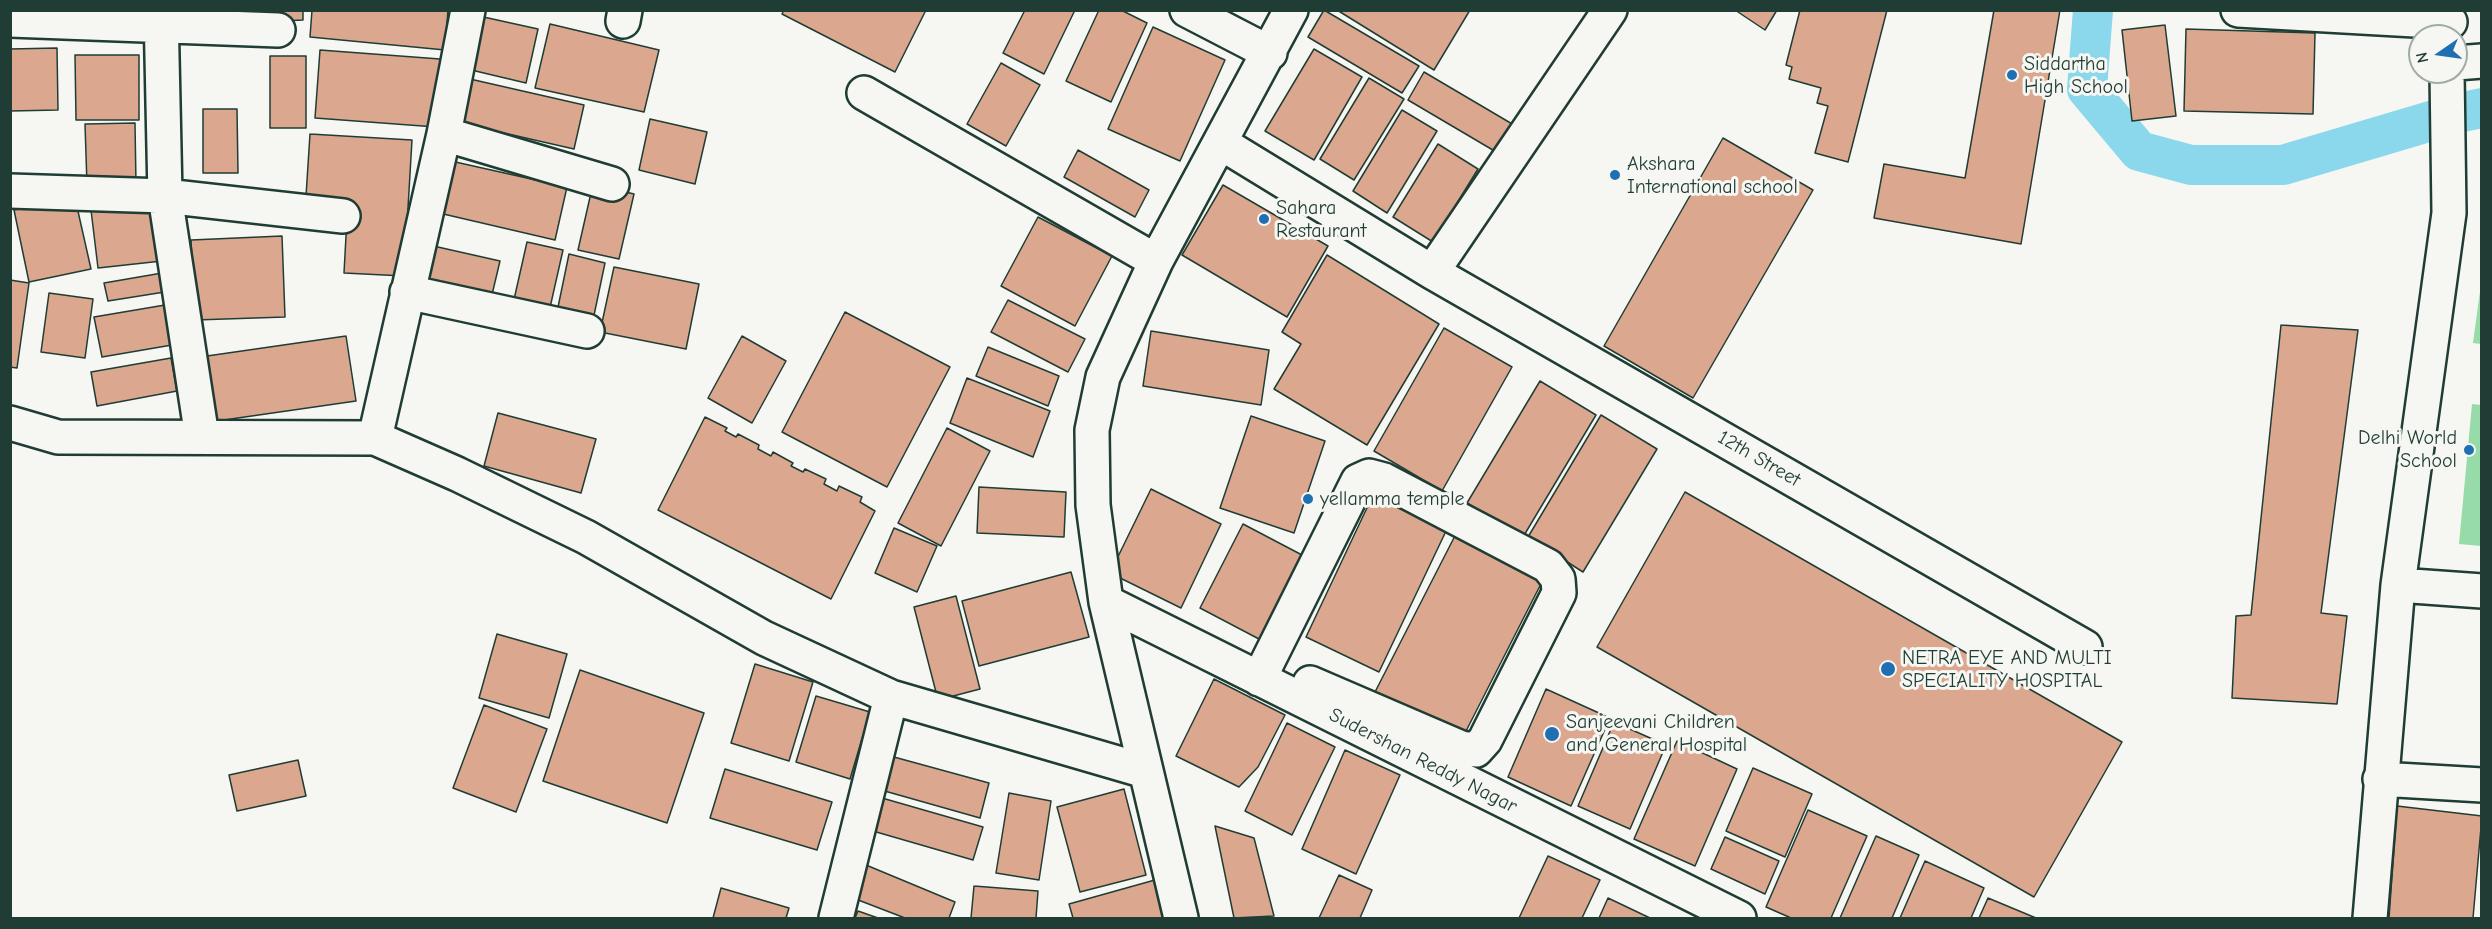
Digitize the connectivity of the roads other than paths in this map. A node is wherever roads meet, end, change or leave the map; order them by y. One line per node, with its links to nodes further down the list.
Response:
1 (468, 10): 13 (street)
2 (1187, 10): 10 (street)
3 (1291, 10): 10 (street)
4 (1610, 10): 20 (street)
5 (2238, 10): 8 (street)
6 (161, 19): 7 (street); 9 (street); 17 (street)
7 (10, 20)
8 (2450, 23)
9 (278, 30)
10 (1270, 53): 14 (street)
11 (2447, 84): 26 (street)
12 (864, 93): 19 (street)
13 (444, 134): 15 (street); 21 (street)
14 (1221, 143): 19 (street); 20 (street, 12th Street)
15 (612, 184)
16 (10, 191): 17 (street)
17 (165, 196): 18 (street); 24 (street)
18 (343, 216)
19 (1156, 261): 28 (street)
20 (1432, 272): 29 (street, 12th Street)
21 (407, 292): 22 (street); 25 (street)
22 (587, 331)
23 (10, 423): 24 (street)
24 (202, 437): 25 (street)
25 (375, 438): 31 (street)
26 (2398, 585): 27 (street); 33 (street)
27 (2481, 591)
28 (1106, 602): 30 (street, Sudershan Reddy Nagar); 32 (street)
29 (2085, 647)
30 (1290, 680): 30 (street); 37 (street, Sudershan Reddy Nagar)
31 (891, 697): 32 (street); 35 (street)
32 (1145, 771): 36 (street)
33 (2380, 779): 34 (street); 38 (street)
34 (2481, 785)
35 (836, 918)
36 (1181, 918)
37 (1739, 918)
38 (2370, 918)

